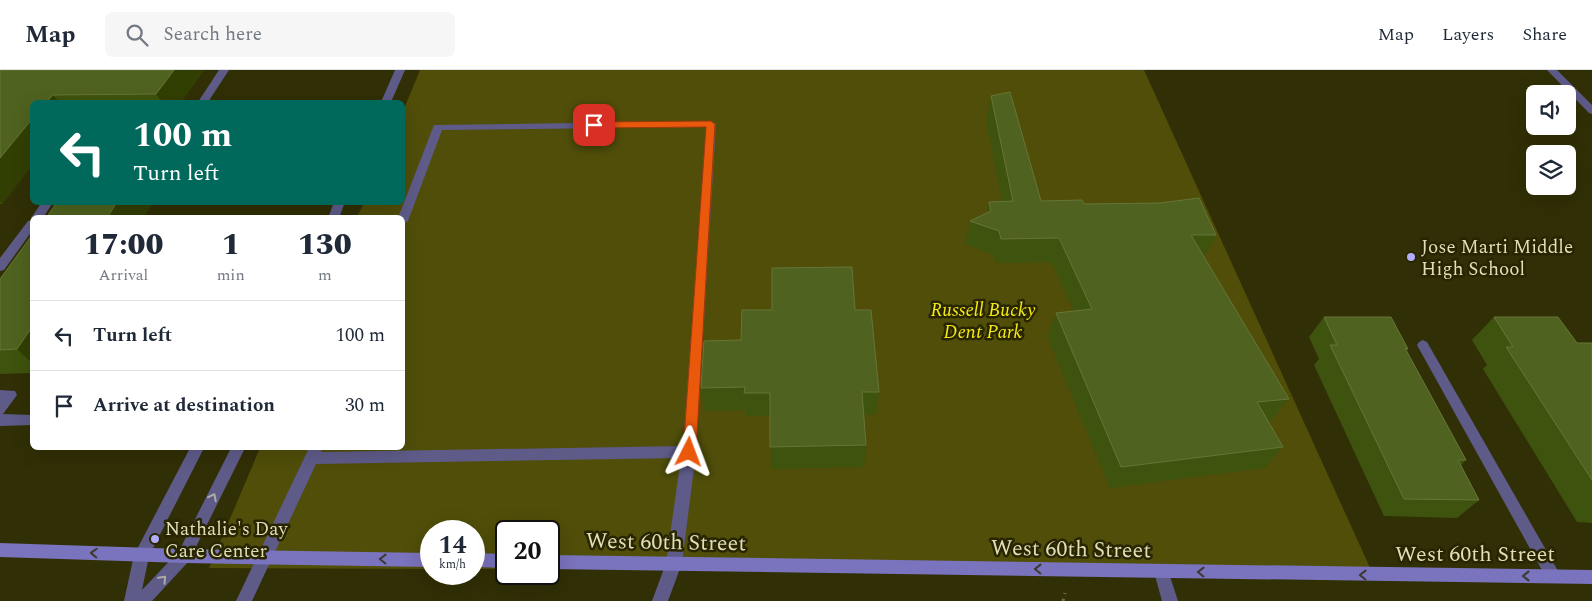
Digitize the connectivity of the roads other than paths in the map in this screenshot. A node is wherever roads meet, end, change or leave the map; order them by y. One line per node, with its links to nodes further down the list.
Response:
1 (224, 70): 4 (street)
2 (400, 70): 5 (street)
3 (1552, 70): 6 (street)
4 (204, 100)
5 (387, 100)
6 (1592, 111)
7 (404, 215): 17 (street)
8 (30, 227): 9 (street)
9 (0, 267)
10 (1423, 345): 27 (street)
11 (0, 395): 12 (street)
12 (0, 410)
13 (0, 420): 14 (street)
14 (30, 420)
15 (196, 450): 20 (street)
16 (237, 450): 21 (street, one-way to 16)
17 (689, 452): 18 (street); 25 (street)
18 (314, 453): 22 (street)
19 (0, 550): 20 (street, one-way to 19)
20 (142, 555): 21 (street); 29 (street)
21 (184, 556): 22 (street); 30 (street, one-way to 21)
22 (264, 557): 23 (street, one-way to 22); 31 (street)
23 (420, 560)
24 (560, 562): 25 (street, West 60th Street)
25 (674, 564): 26 (street, West 60th Street, one-way to 25); 32 (street)
26 (1162, 572): 27 (street, West 60th Street, one-way to 26); 33 (street)
27 (1552, 576): 28 (street, West 60th Street)
28 (1592, 577)
29 (132, 601)
30 (142, 601)
31 (244, 601)
32 (660, 601)
33 (1170, 601)

